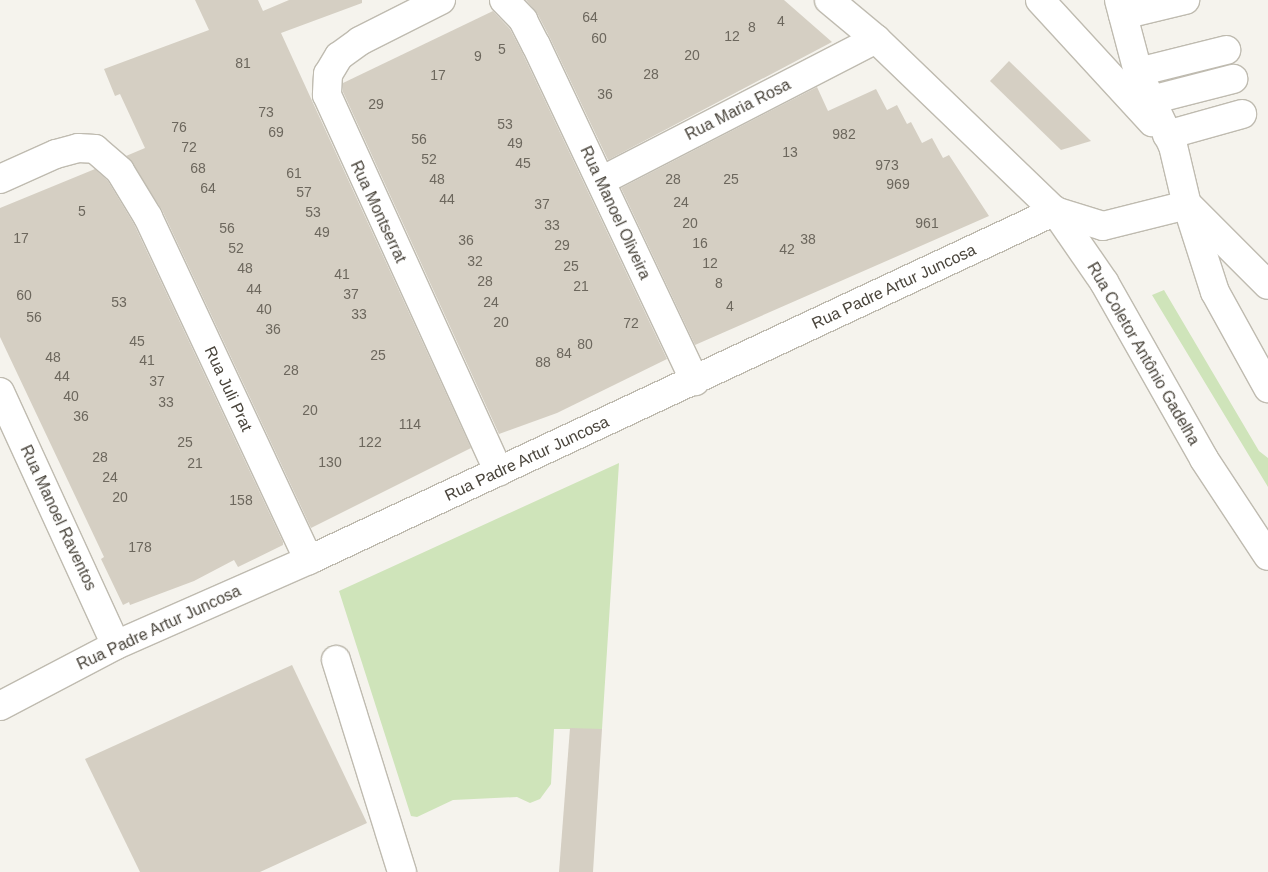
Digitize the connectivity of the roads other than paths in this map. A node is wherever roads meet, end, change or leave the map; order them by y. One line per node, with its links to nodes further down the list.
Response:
1 (442, 0): 22 (street, Rua Montserrat)
2 (504, 0): 15 (street, Rua Manoel Oliveira)
3 (829, 0): 7 (street, Rua Coletor Antônio Gadelha)
4 (1040, 0): 13 (street)
5 (1185, 0): 6 (street)
6 (1121, 7): 9 (street)
7 (876, 39): 15 (street, Rua Maria Rosa); 17 (street, Rua Coletor Antônio Gadelha)
8 (1226, 50): 9 (street)
9 (1138, 72): 11 (street)
10 (1233, 79): 11 (street)
11 (1151, 100): 13 (street)
12 (1242, 114): 13 (street)
13 (1170, 140): 16 (street)
14 (0, 179): 24 (street, Rua Juli Prat)
15 (600, 181): 19 (street, Rua Manoel Oliveira)
16 (1187, 205): 17 (street); 18 (street); 20 (street)
17 (1055, 211): 19 (street, Rua Padre Artur Juncosa); 23 (street, Rua Coletor Antônio Gadelha)
18 (1268, 285)
19 (695, 381): 22 (street, Rua Padre Artur Juncosa)
20 (1268, 388)
21 (0, 392): 25 (street, Rua Manoel Raventos)
22 (499, 472): 24 (street, Rua Padre Artur Juncosa)
23 (1268, 556)
24 (309, 560): 25 (street, Rua Padre Artur Juncosa)
25 (116, 645): 27 (street, Rua Padre Artur Juncosa)
26 (336, 660): 28 (street)
27 (0, 706)
28 (402, 872)

